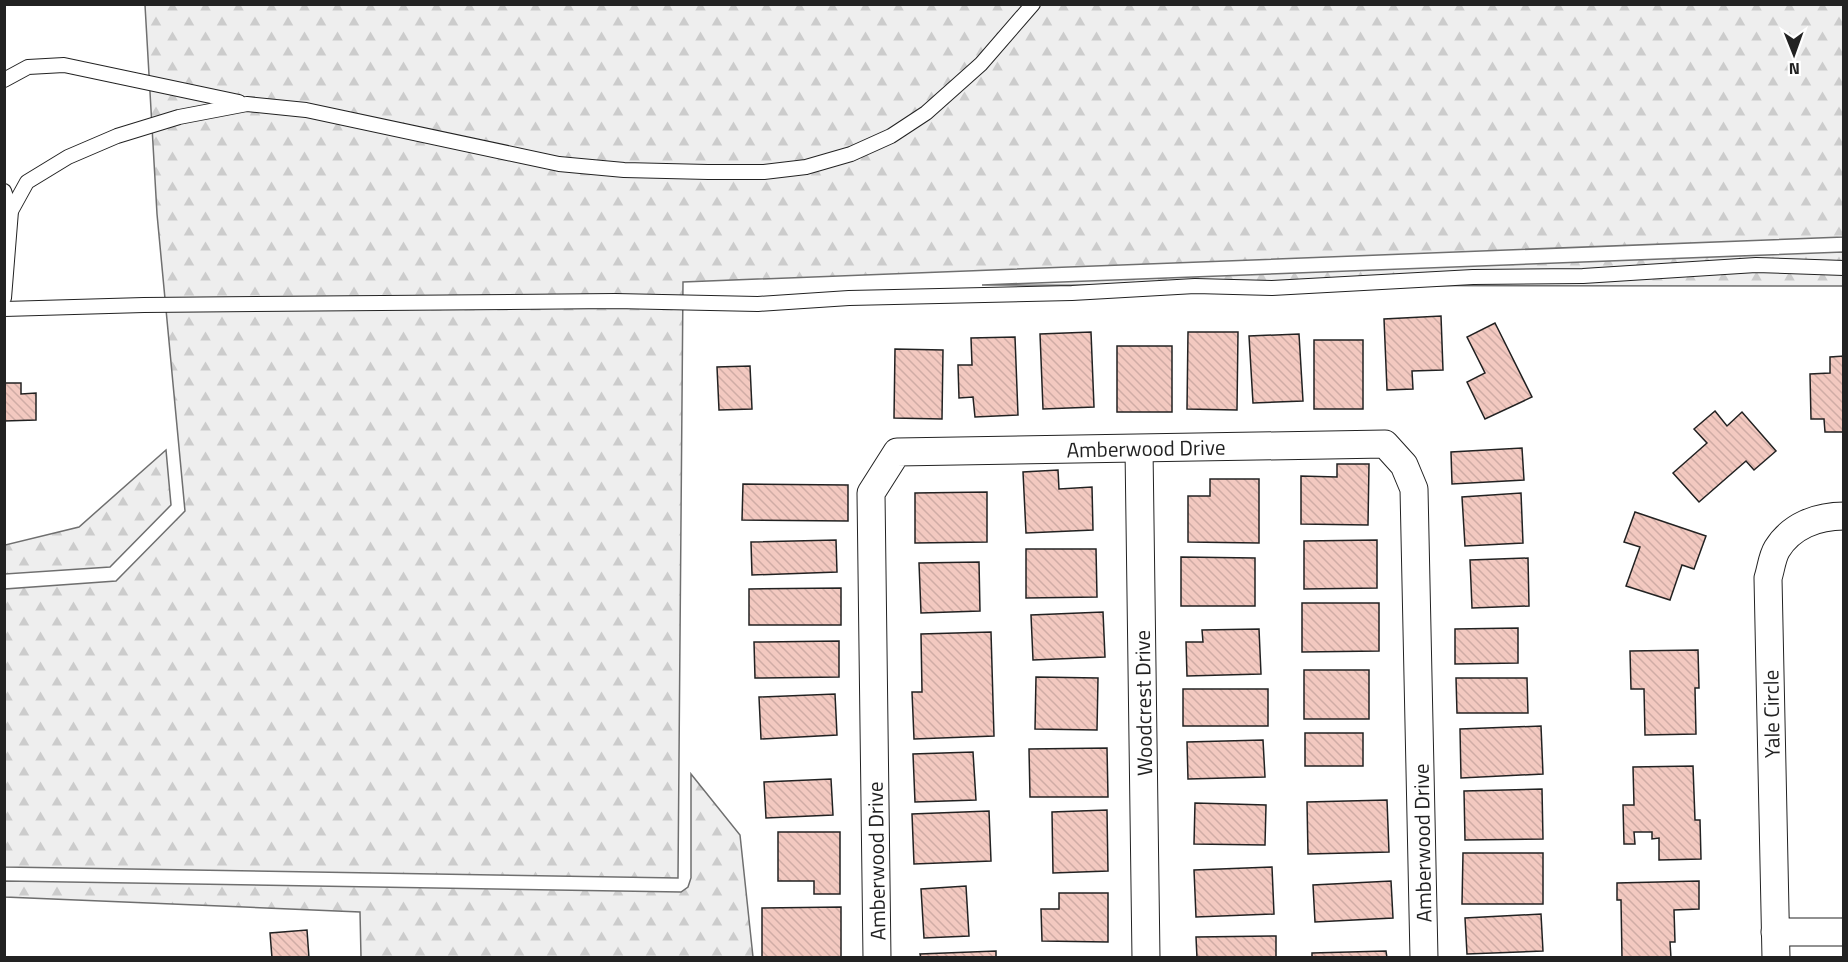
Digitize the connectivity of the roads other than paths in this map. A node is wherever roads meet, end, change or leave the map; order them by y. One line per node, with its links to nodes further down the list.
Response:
1 (1033, 4): 3 (lane)
2 (4, 80): 3 (lane)
3 (247, 104): 5 (lane)
4 (4, 191): 5 (lane)
5 (11, 211): 7 (lane)
6 (1844, 268): 8 (lane)
7 (4, 298)
8 (4, 309)
9 (1139, 449): 13 (street, Amberwood Drive); 14 (street, Woodcrest Drive); 15 (street, Amberwood Drive)
10 (1844, 516): 12 (street, Yale Circle)
11 (1844, 932): 12 (street)
12 (1776, 945)
13 (877, 957)
14 (1146, 957)
15 (1424, 957)

